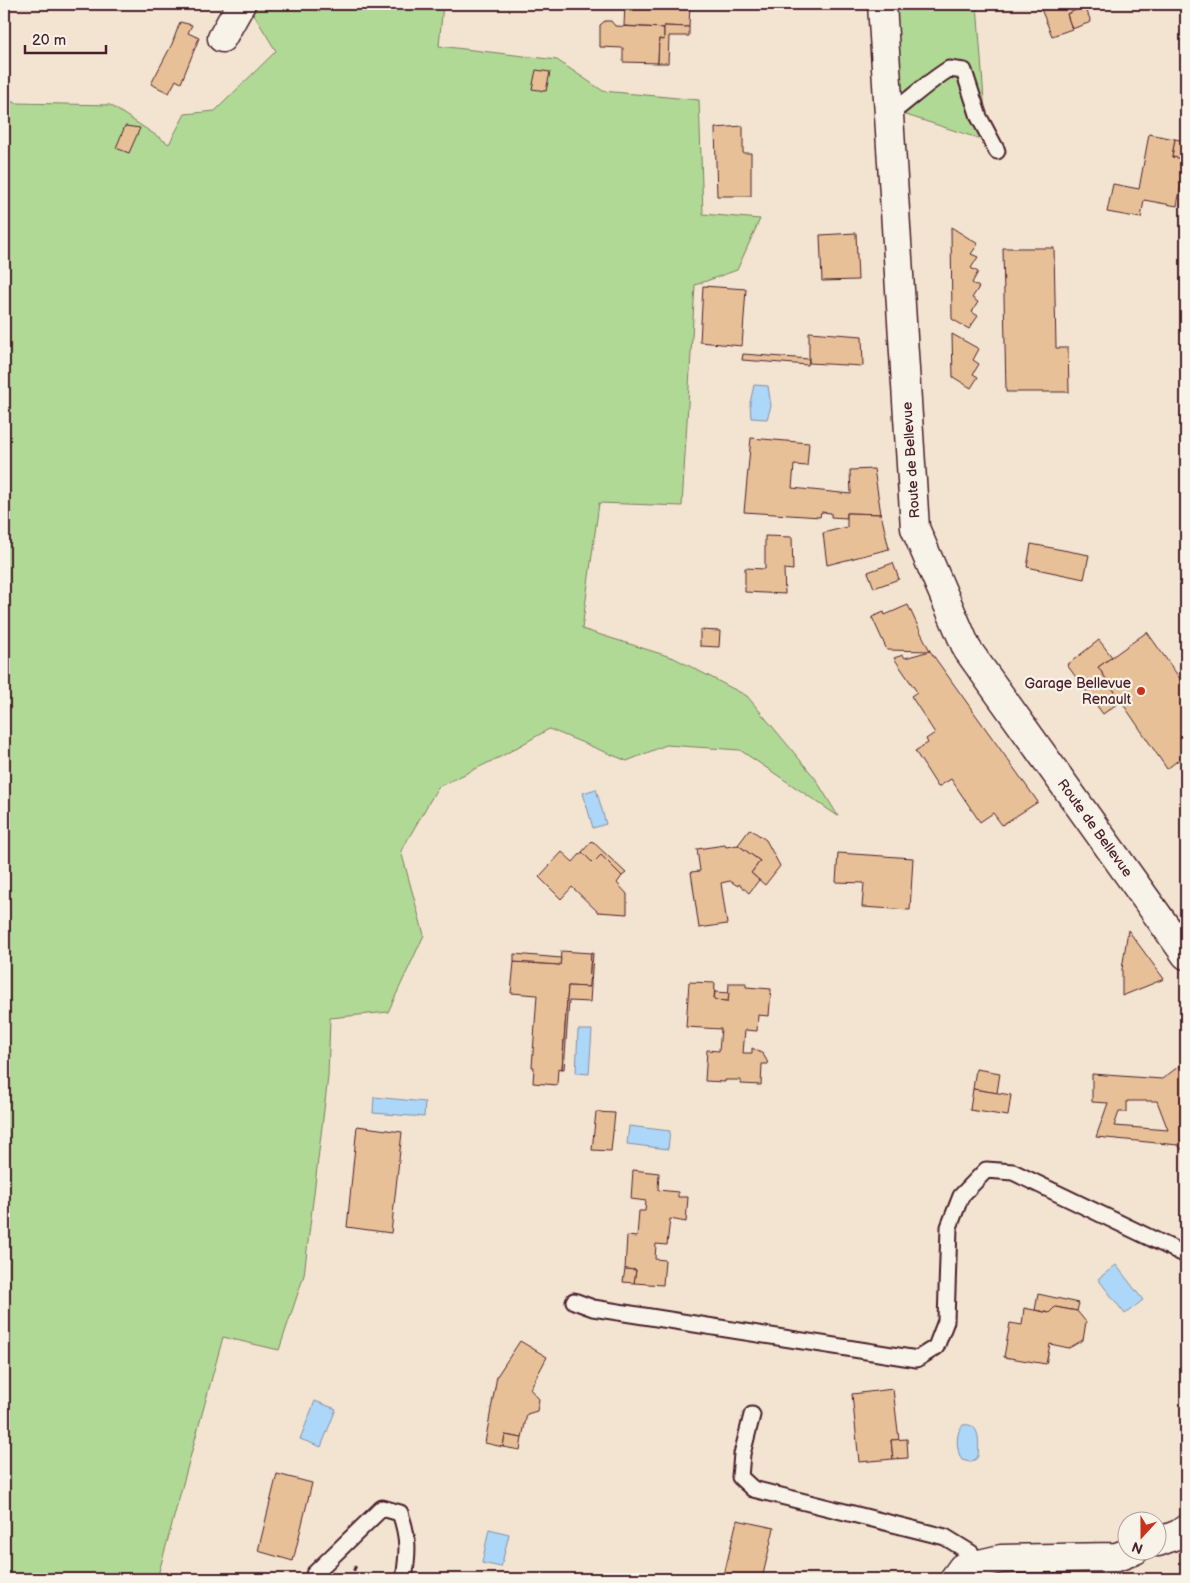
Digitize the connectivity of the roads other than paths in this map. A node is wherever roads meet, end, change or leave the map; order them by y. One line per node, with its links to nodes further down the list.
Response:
1 (241, 4): 3 (main road)
2 (882, 4): 4 (main road, Route de Bellevue)
3 (222, 38)
4 (889, 114): 5 (lane); 6 (main road, Route de Bellevue)
5 (997, 151)
6 (1186, 956)
7 (1186, 1255): 8 (lane)
8 (574, 1301)
9 (752, 1415): 13 (lane)
10 (1186, 1529): 11 (main road)
11 (1168, 1538)
12 (1118, 1557): 13 (main road)
13 (980, 1564): 16 (main road)
14 (314, 1574): 15 (lane)
15 (404, 1579)
16 (954, 1579)

